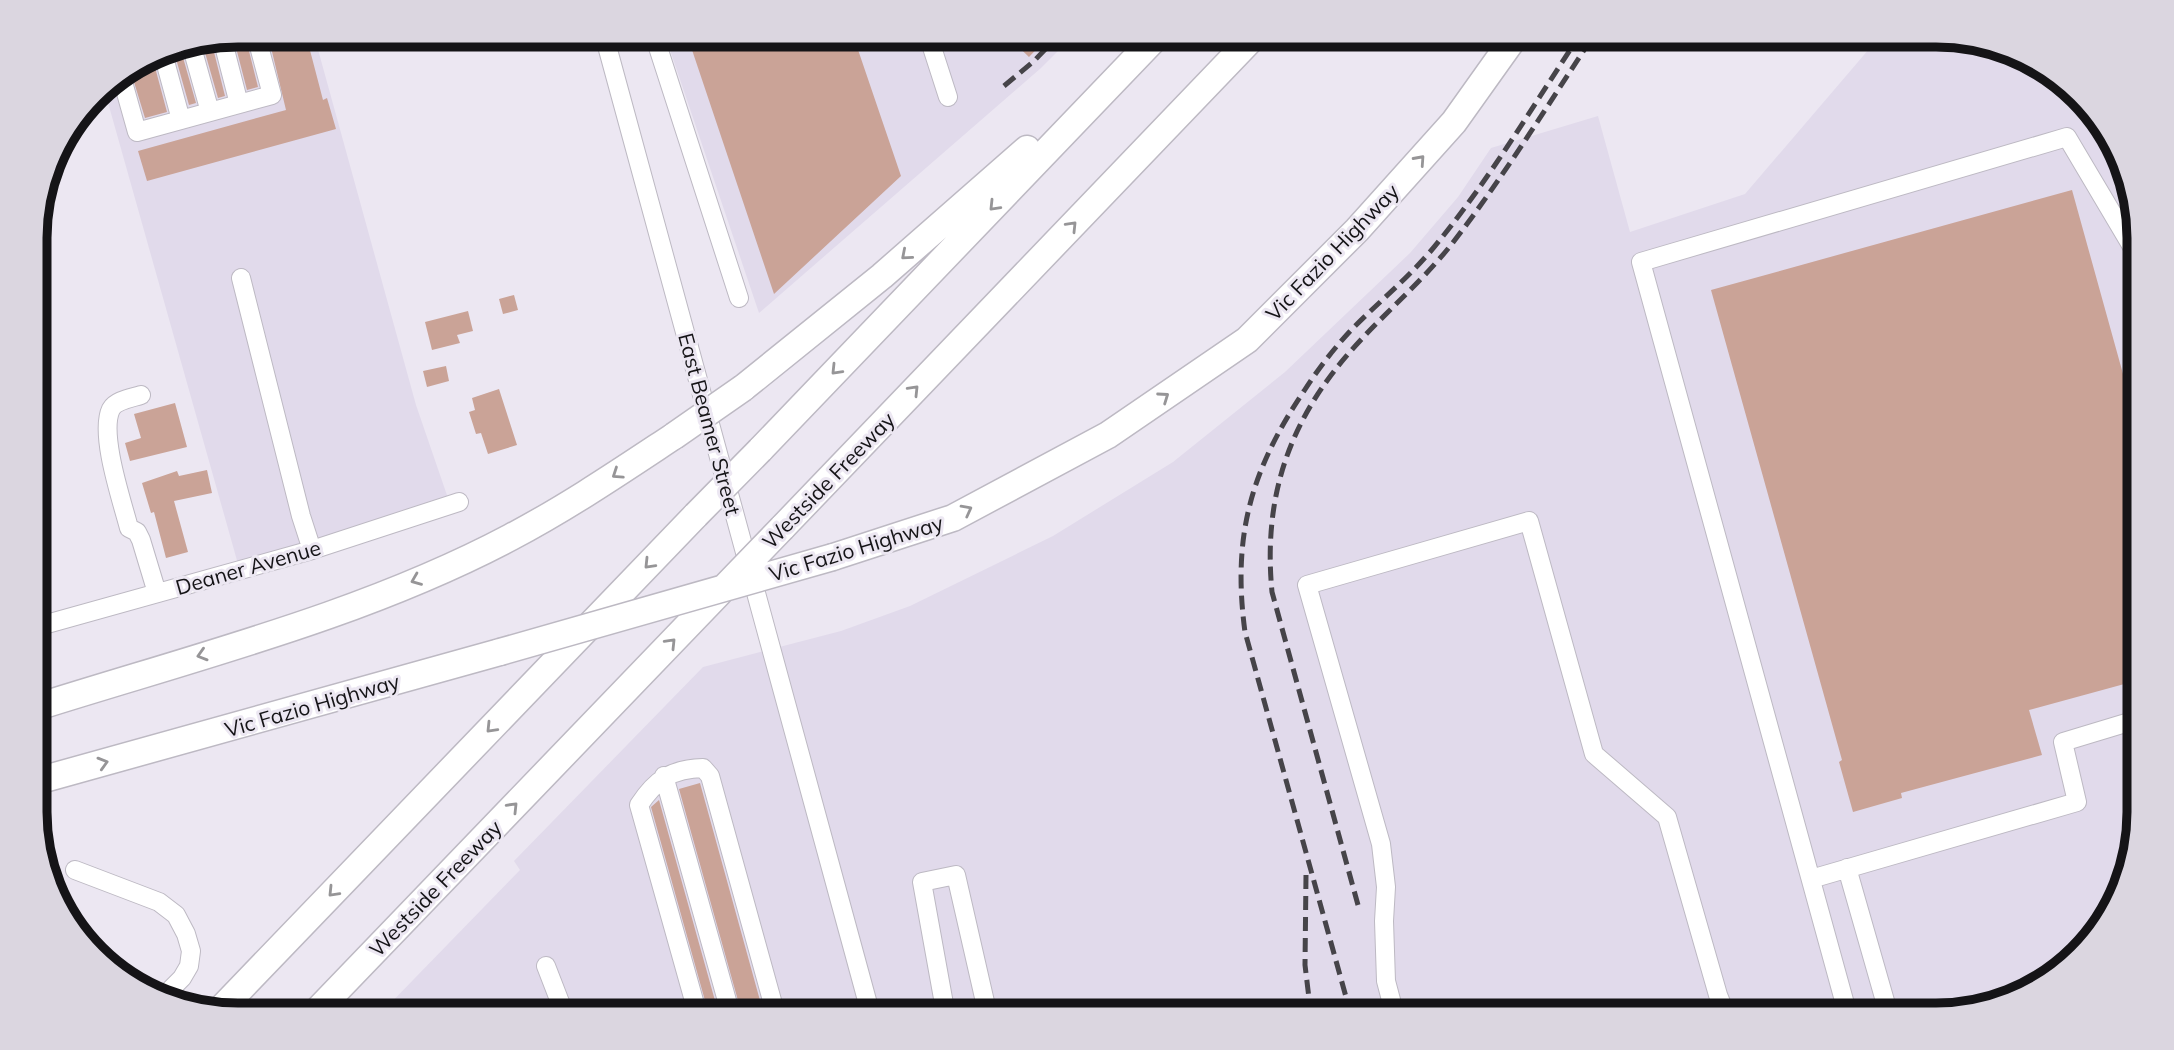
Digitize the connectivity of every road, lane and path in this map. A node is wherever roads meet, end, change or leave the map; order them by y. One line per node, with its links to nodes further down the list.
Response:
1 (259, 47): 14 (street)
2 (607, 47): 44 (street, East Beamer Street)
3 (658, 47): 19 (street)
4 (932, 47): 13 (street)
5 (1146, 47): 11 (highway)
6 (1243, 47): 39 (highway, Westside Freeway, one-way to 6, bridge)
7 (1507, 47): 28 (highway, Vic Fazio Highway, one-way to 7, bridge)
8 (225, 48): 14 (street)
9 (194, 53): 15 (street)
10 (165, 62): 16 (street)
11 (1126, 68): 25 (highway, one-way to 25, bridge); 34 (highway, one-way to 34, bridge)
12 (124, 86): 16 (street)
13 (948, 97)
14 (239, 104): 15 (street)
15 (210, 112): 16 (street)
16 (181, 120)
17 (2127, 238): 31 (street)
18 (241, 278): 22 (street)
19 (739, 298)
20 (141, 395): 23 (street)
21 (458, 502): 22 (street, Deaner Avenue)
22 (312, 550): 23 (street, Deaner Avenue)
23 (158, 593): 24 (street, Deaner Avenue)
24 (47, 624)
25 (47, 704)
26 (2127, 723): 29 (street)
27 (664, 776): 41 (street); 42 (street); 43 (street)
28 (47, 778)
29 (1847, 868): 31 (street); 38 (street)
30 (75, 870): 33 (street)
31 (1811, 879): 37 (street)
32 (546, 966): 40 (street)
33 (171, 990)
34 (228, 1002)
35 (1392, 1002): 36 (street)
36 (1721, 1002)
37 (1844, 1002)
38 (1885, 1002)
39 (325, 1003)
40 (560, 1003)
41 (695, 1003)
42 (728, 1003)
43 (773, 1003)
44 (868, 1003)
45 (944, 1003): 46 (street)
46 (985, 1003)

